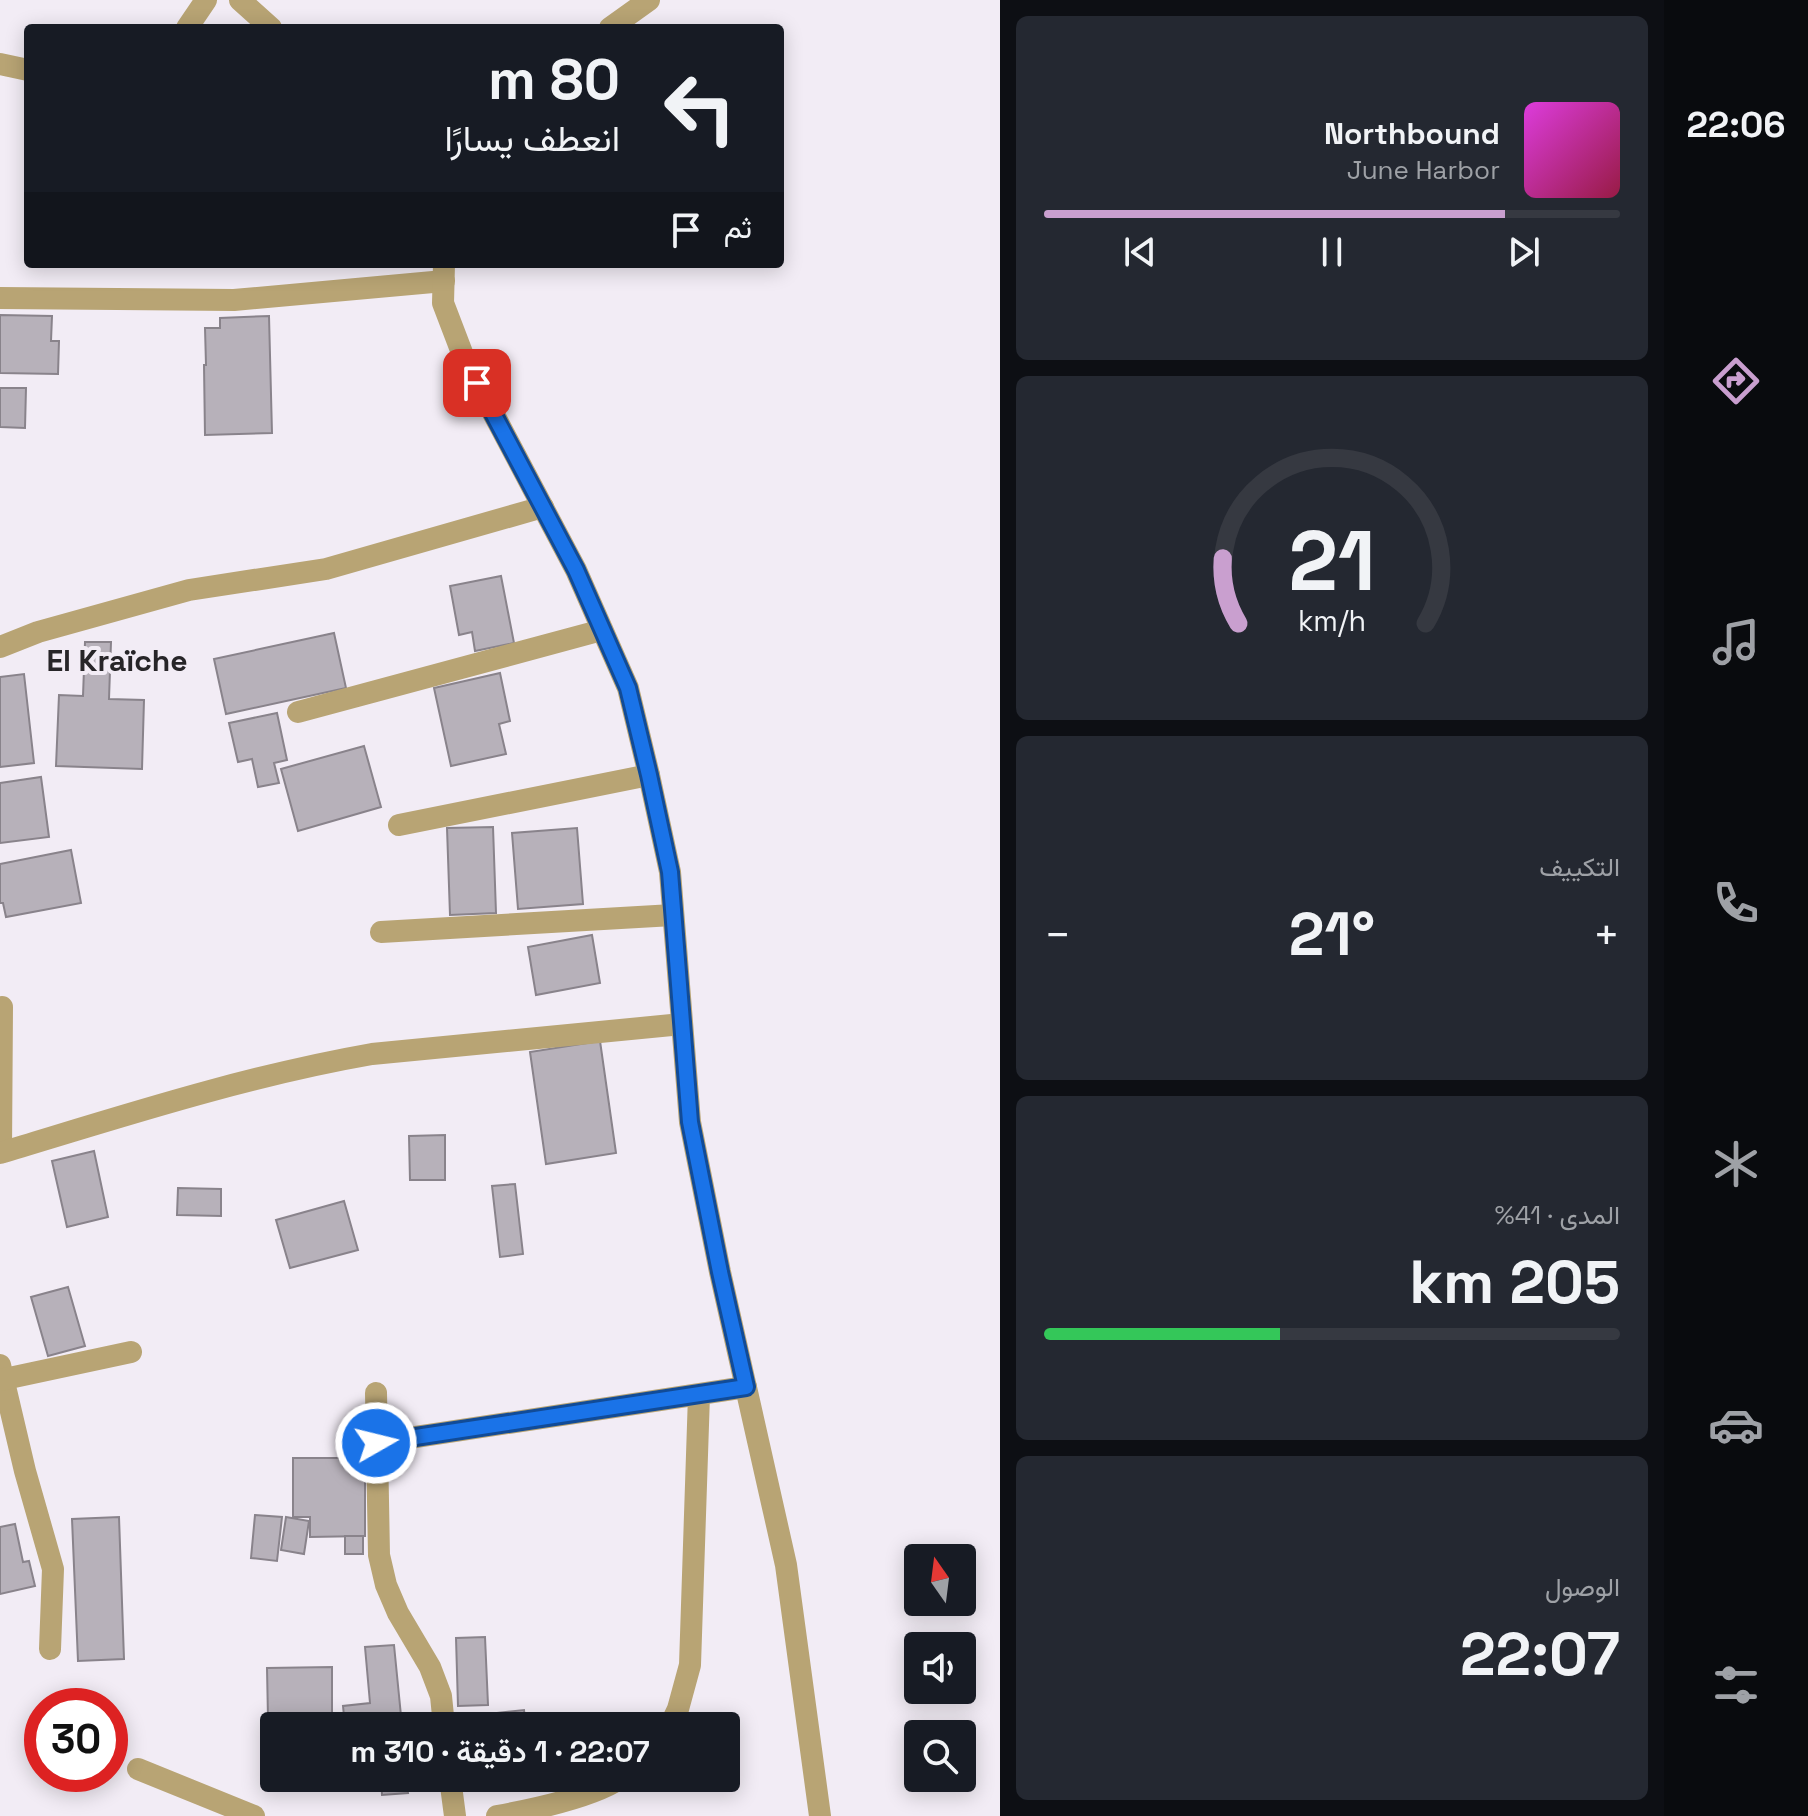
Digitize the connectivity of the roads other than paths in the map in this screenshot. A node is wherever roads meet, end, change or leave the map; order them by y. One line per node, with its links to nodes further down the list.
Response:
1 (206, 0): 4 (street)
2 (240, 0): 5 (street)
3 (649, 0): 6 (street)
4 (190, 24)
5 (267, 24)
6 (616, 24)
7 (0, 64): 8 (street)
8 (24, 69)
9 (444, 272): 10 (street); 11 (street)
10 (0, 298)
11 (543, 507): 12 (street); 13 (street)
12 (602, 630): 14 (street); 15 (street)
13 (0, 647)
14 (298, 712)
15 (649, 775): 16 (street); 17 (street)
16 (399, 825)
17 (673, 915): 18 (street); 20 (street)
18 (381, 932)
19 (2, 1007): 21 (street)
20 (682, 1024): 21 (street); 24 (street)
21 (1, 1153)
22 (131, 1352): 23 (street)
23 (1, 1375): 28 (street)
24 (746, 1387): 26 (street); 37 (street)
25 (376, 1393): 27 (street)
26 (699, 1395): 27 (street); 30 (street)
27 (376, 1443): 29 (street)
28 (50, 1649)
29 (443, 1712)
30 (677, 1712)
31 (138, 1769): 34 (street)
32 (452, 1792): 35 (street)
33 (590, 1792): 36 (street)
34 (254, 1816)
35 (455, 1816)
36 (497, 1816)
37 (820, 1816)

